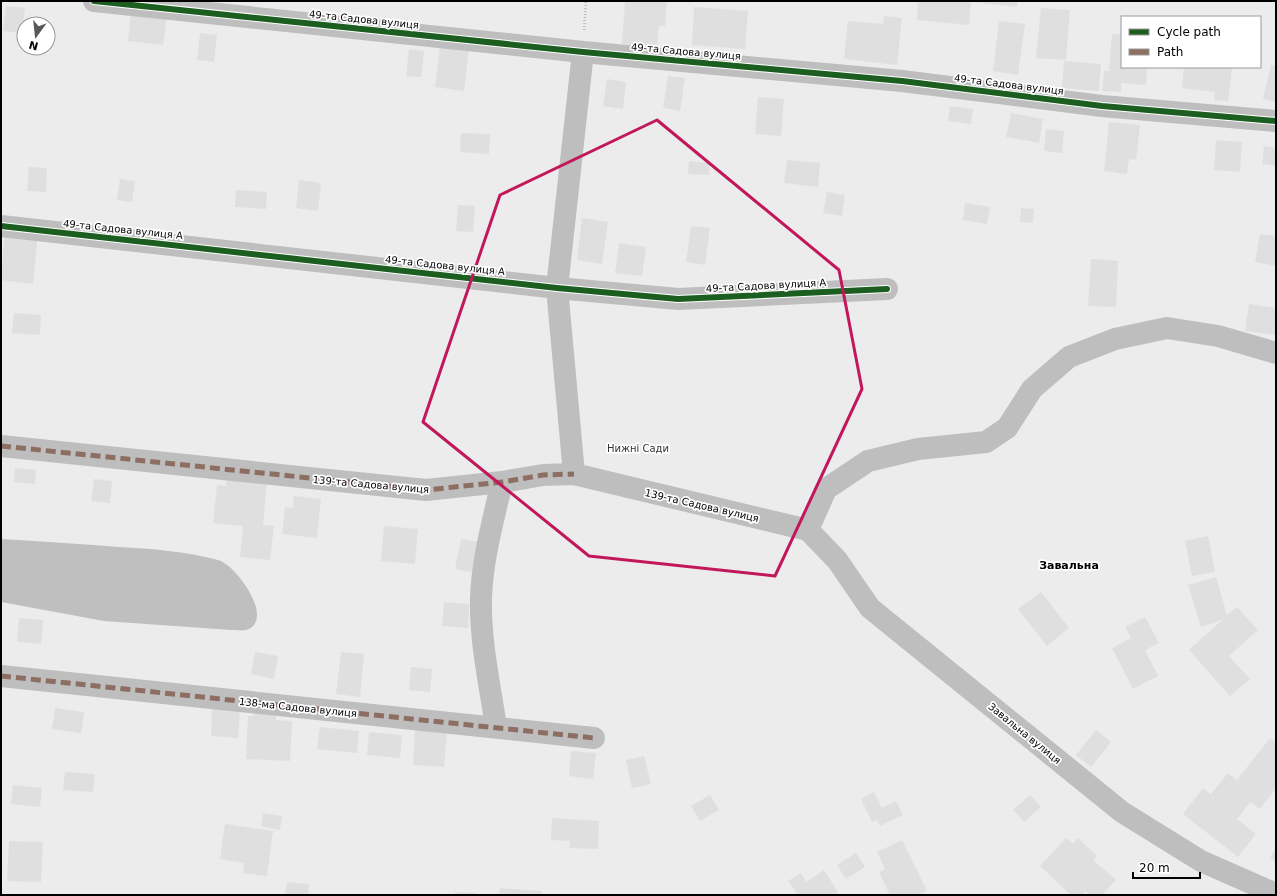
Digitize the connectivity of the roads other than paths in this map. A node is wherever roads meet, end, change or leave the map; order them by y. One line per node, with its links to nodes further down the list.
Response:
1 (94, 1): 2 (street, 49-та Садова вулиця)
2 (583, 52): 3 (street, 49-та Садова вулиця); 5 (street)
3 (1276, 121)
4 (1, 226): 5 (street, 49-та Садова вулиця А)
5 (557, 288): 6 (street, 49-та Садова вулиця А); 9 (street)
6 (887, 289)
7 (1276, 353): 11 (street)
8 (1, 446): 10 (street, 139-та Садова вулиця)
9 (574, 474): 10 (street, 139-та Садова вулиця); 11 (street, 139-та Садова вулиця)
10 (502, 482): 13 (street)
11 (808, 530): 15 (street, Завальна вулиця)
12 (1, 676): 13 (street, 138-ма Садова вулиця)
13 (496, 727): 14 (street, 138-ма Садова вулиця)
14 (594, 738)
15 (1276, 894)

